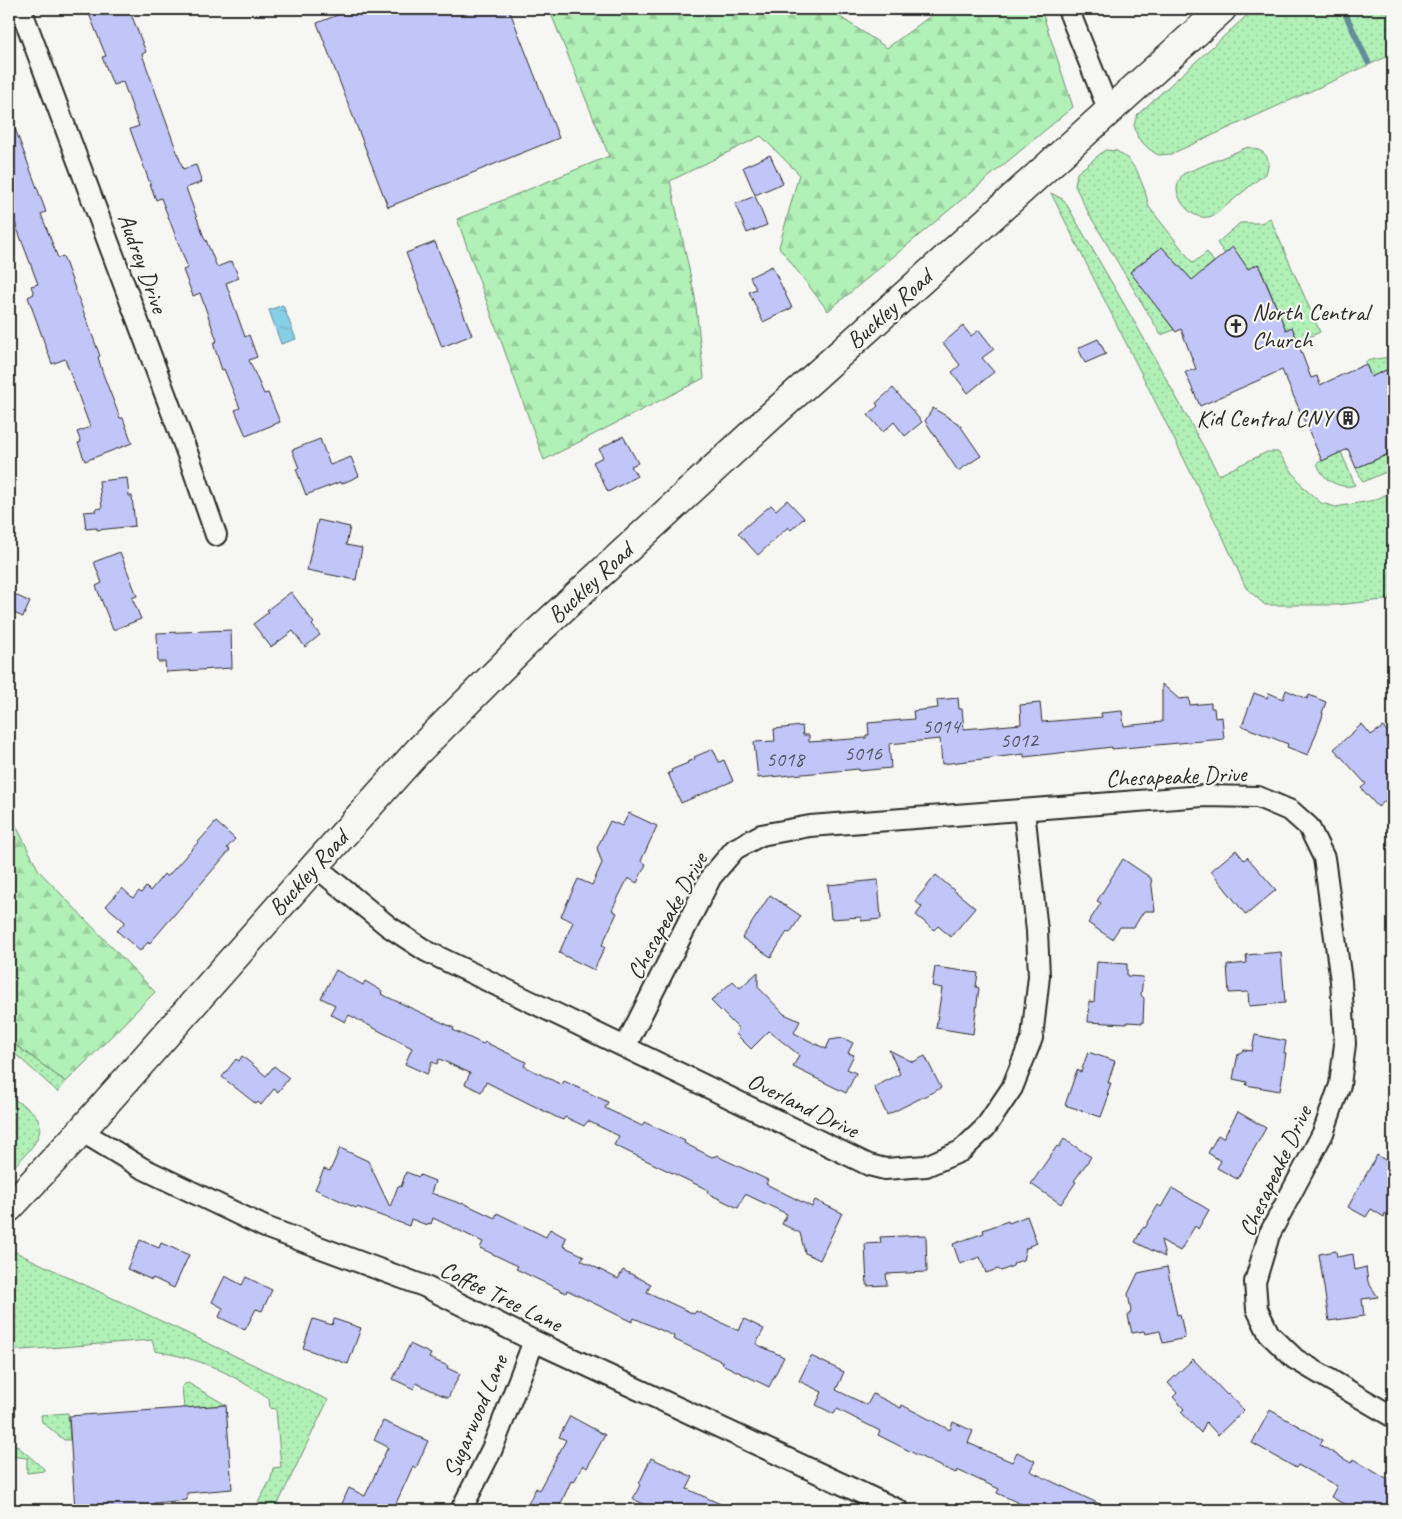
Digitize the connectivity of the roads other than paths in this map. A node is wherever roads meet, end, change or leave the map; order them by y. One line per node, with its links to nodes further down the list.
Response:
1 (21, 9): 5 (street, Audrey Drive)
2 (1068, 9): 4 (street)
3 (1222, 9): 4 (street, Buckley Road)
4 (1109, 111): 7 (street, Buckley Road)
5 (216, 535)
6 (1024, 810): 8 (street, Chesapeake Drive); 8 (street, Overland Drive); 12 (street, Chesapeake Drive)
7 (315, 866): 8 (street, Overland Drive); 9 (street, Buckley Road)
8 (626, 1047)
9 (81, 1131): 10 (street, Buckley Road); 11 (street, Coffee Tree Lane)
10 (9, 1208)
11 (534, 1341): 13 (street, Sugarwood Lane); 14 (street, Coffee Tree Lane)
12 (1393, 1417)
13 (461, 1510)
14 (898, 1510)

